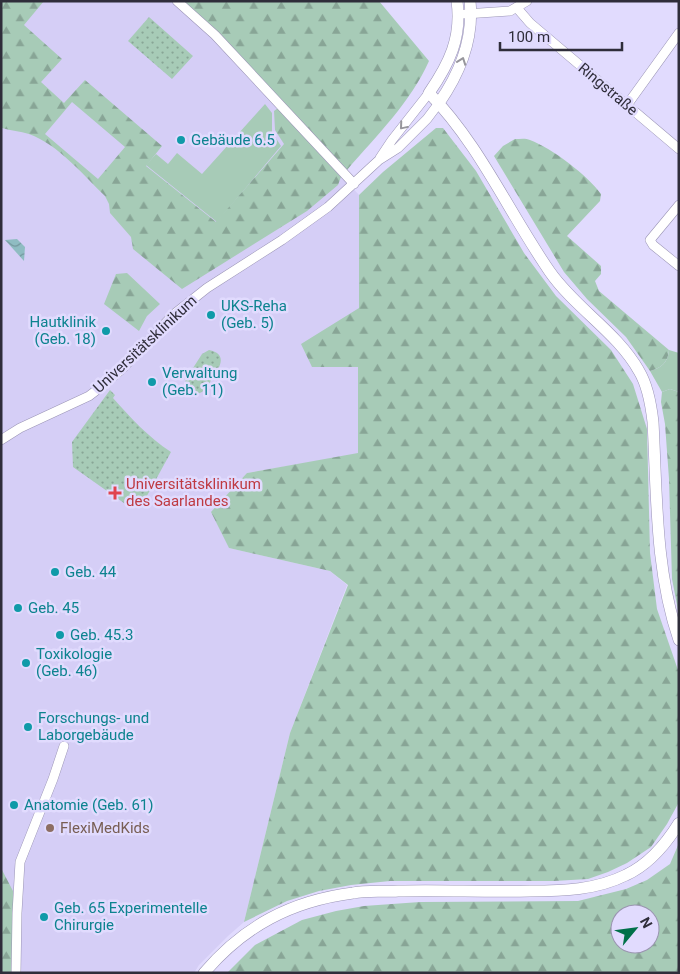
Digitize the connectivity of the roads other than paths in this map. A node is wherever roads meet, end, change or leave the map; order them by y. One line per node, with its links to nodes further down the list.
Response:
1 (177, 1): 14 (street)
2 (457, 1): 7 (street)
3 (470, 1): 6 (street)
4 (527, 1): 5 (street)
5 (517, 8): 6 (street); 11 (street, Ringstraße)
6 (471, 13): 7 (street); 10 (street, one-way to 6)
7 (458, 14): 9 (street)
8 (679, 33): 11 (street)
9 (429, 93): 10 (street); 13 (street, one-way to 13)
10 (439, 104): 13 (street); 18 (street)
11 (627, 104): 12 (street, Ringstraße)
12 (679, 149)
13 (379, 160): 14 (street, Universitätsklinikum)
14 (354, 184): 17 (street, Universitätsklinikum)
15 (679, 205): 16 (street)
16 (679, 266)
17 (1, 440)
18 (679, 640)
19 (64, 746): 21 (street)
20 (679, 823): 22 (street)
21 (16, 973)
22 (204, 973)

